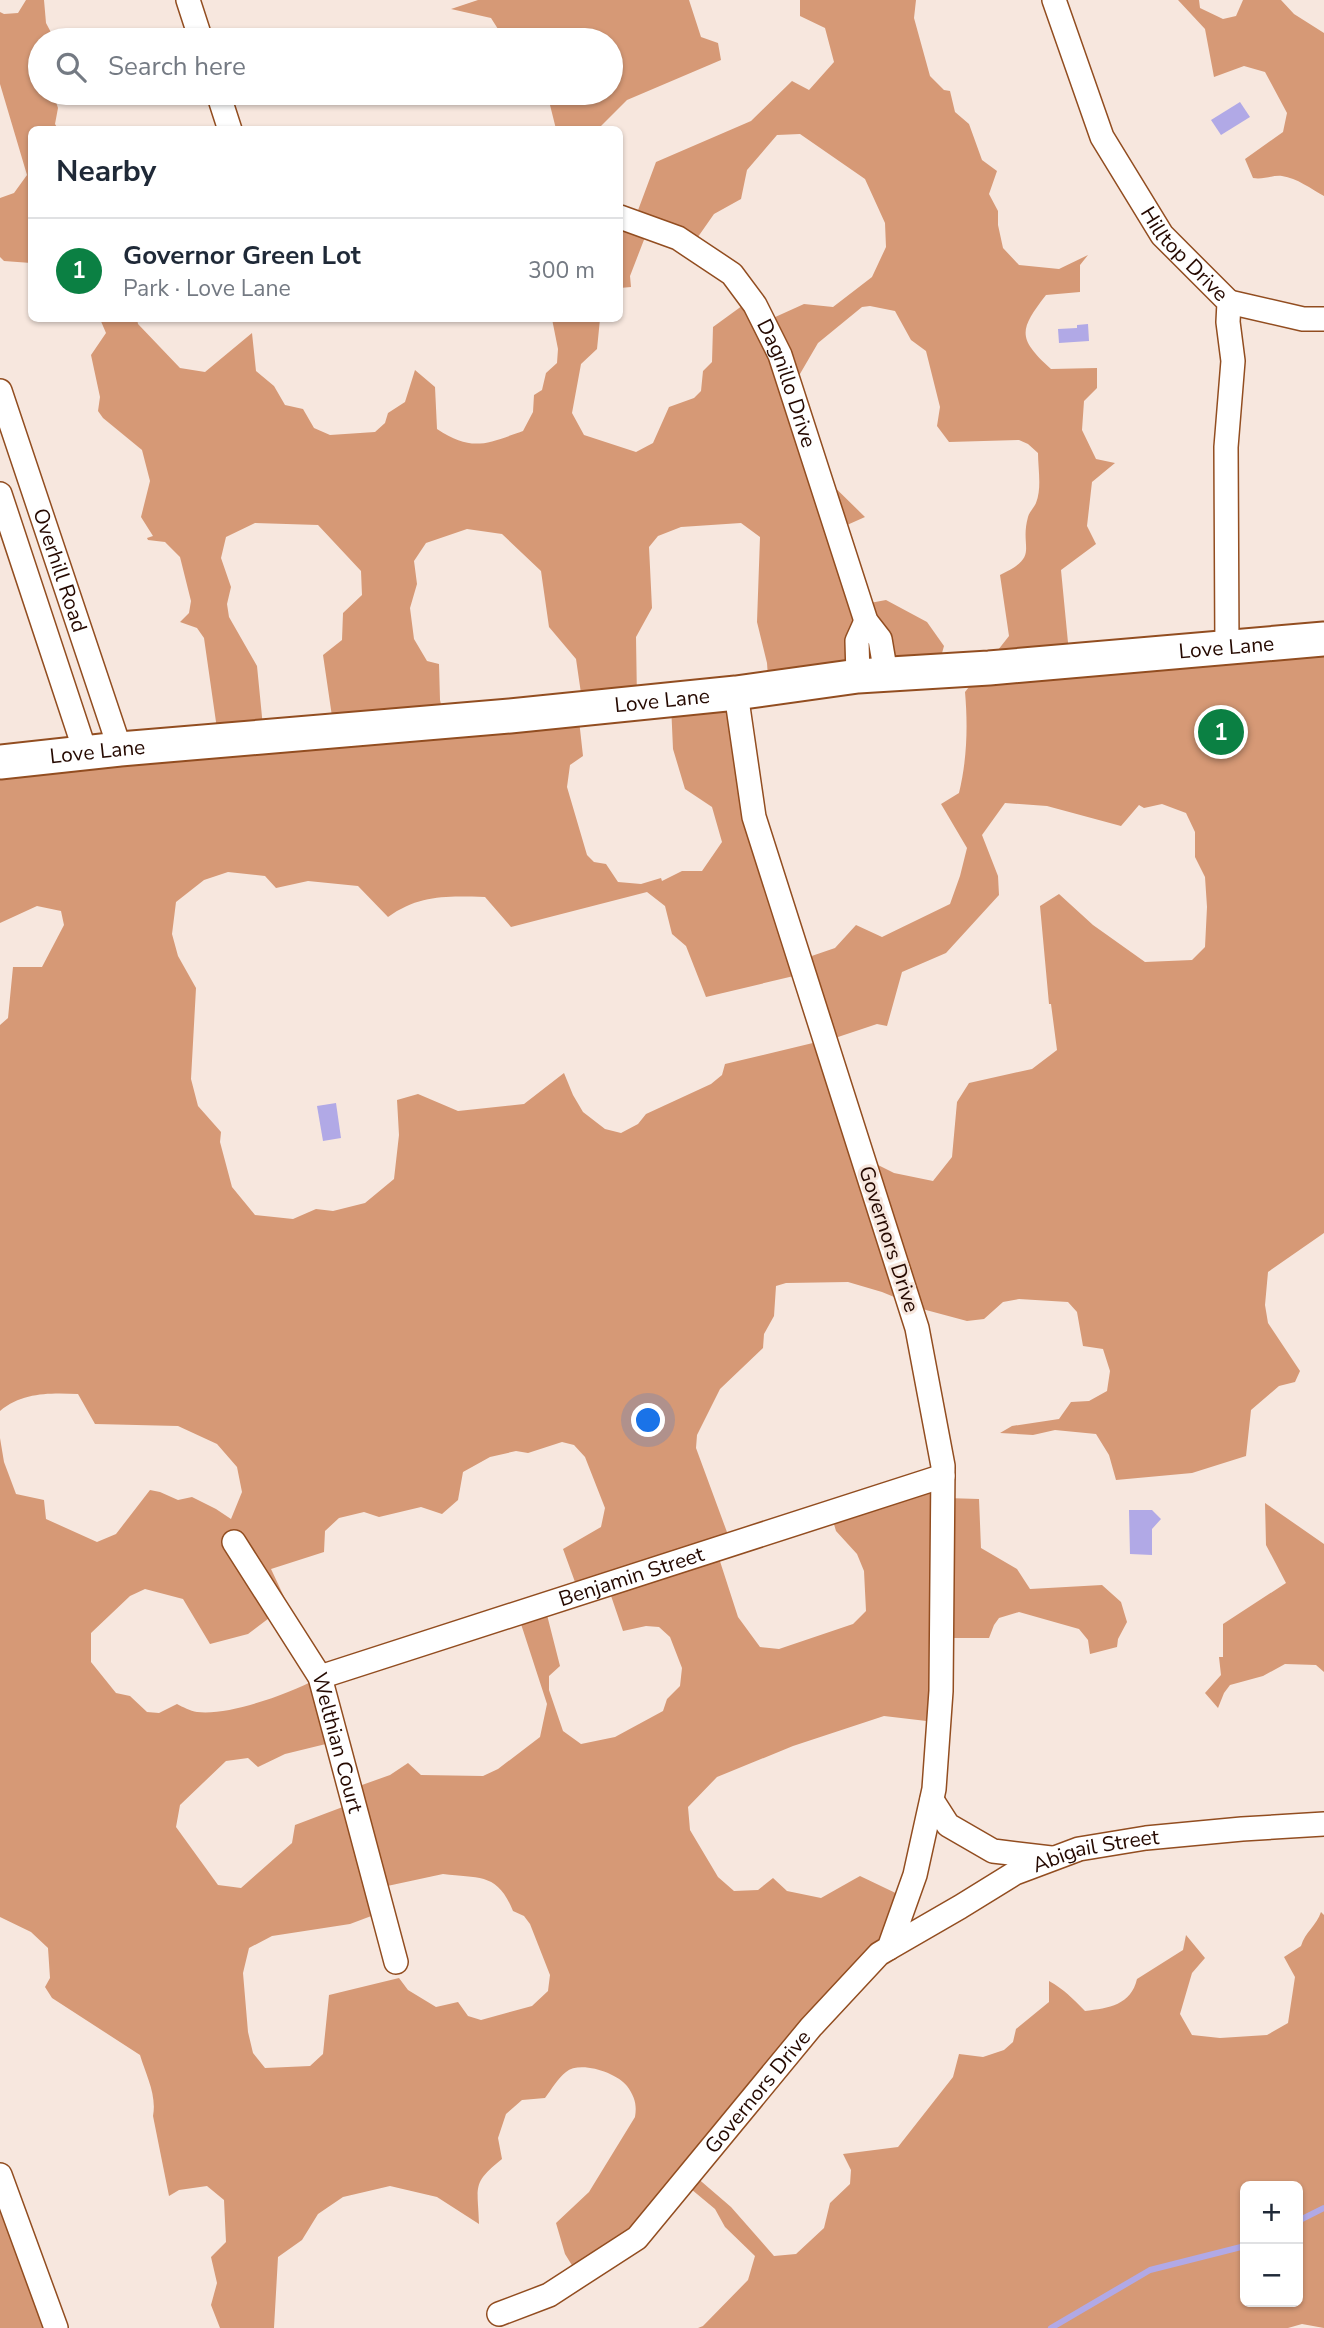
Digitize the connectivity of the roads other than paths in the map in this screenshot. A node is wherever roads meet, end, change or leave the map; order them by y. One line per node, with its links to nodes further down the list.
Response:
1 (188, 0): 3 (street)
2 (1054, 0): 7 (street, Hilltop Drive)
3 (197, 28)
4 (222, 105): 5 (street)
5 (229, 126)
6 (623, 218): 13 (street, Dagnillo Drive)
7 (1229, 302): 8 (street); 12 (street, Hilltop Drive)
8 (1324, 319)
9 (0, 391): 15 (street, Overhill Road)
10 (0, 494): 16 (street, Overhill Road)
11 (1324, 639): 12 (street, Love Lane)
12 (1227, 649): 13 (street, Love Lane)
13 (872, 675): 14 (street, Love Lane)
14 (736, 693): 15 (street, Love Lane); 18 (street, Governors Drive)
15 (120, 750): 16 (street, Love Lane)
16 (86, 754): 17 (street, Love Lane)
17 (0, 762)
18 (943, 1476): 20 (street, Benjamin Street); 21 (street, Governors Drive)
19 (234, 1542): 20 (street, Welthian Court)
20 (320, 1677): 25 (street, Welthian Court)
21 (932, 1800): 23 (street); 24 (street, Governors Drive)
22 (1324, 1824): 23 (street, Abigail Street)
23 (1053, 1859): 24 (street, Abigail Street)
24 (889, 1948): 27 (street, Governors Drive)
25 (396, 1962)
26 (0, 2175): 28 (street)
27 (499, 2314)
28 (56, 2328)

